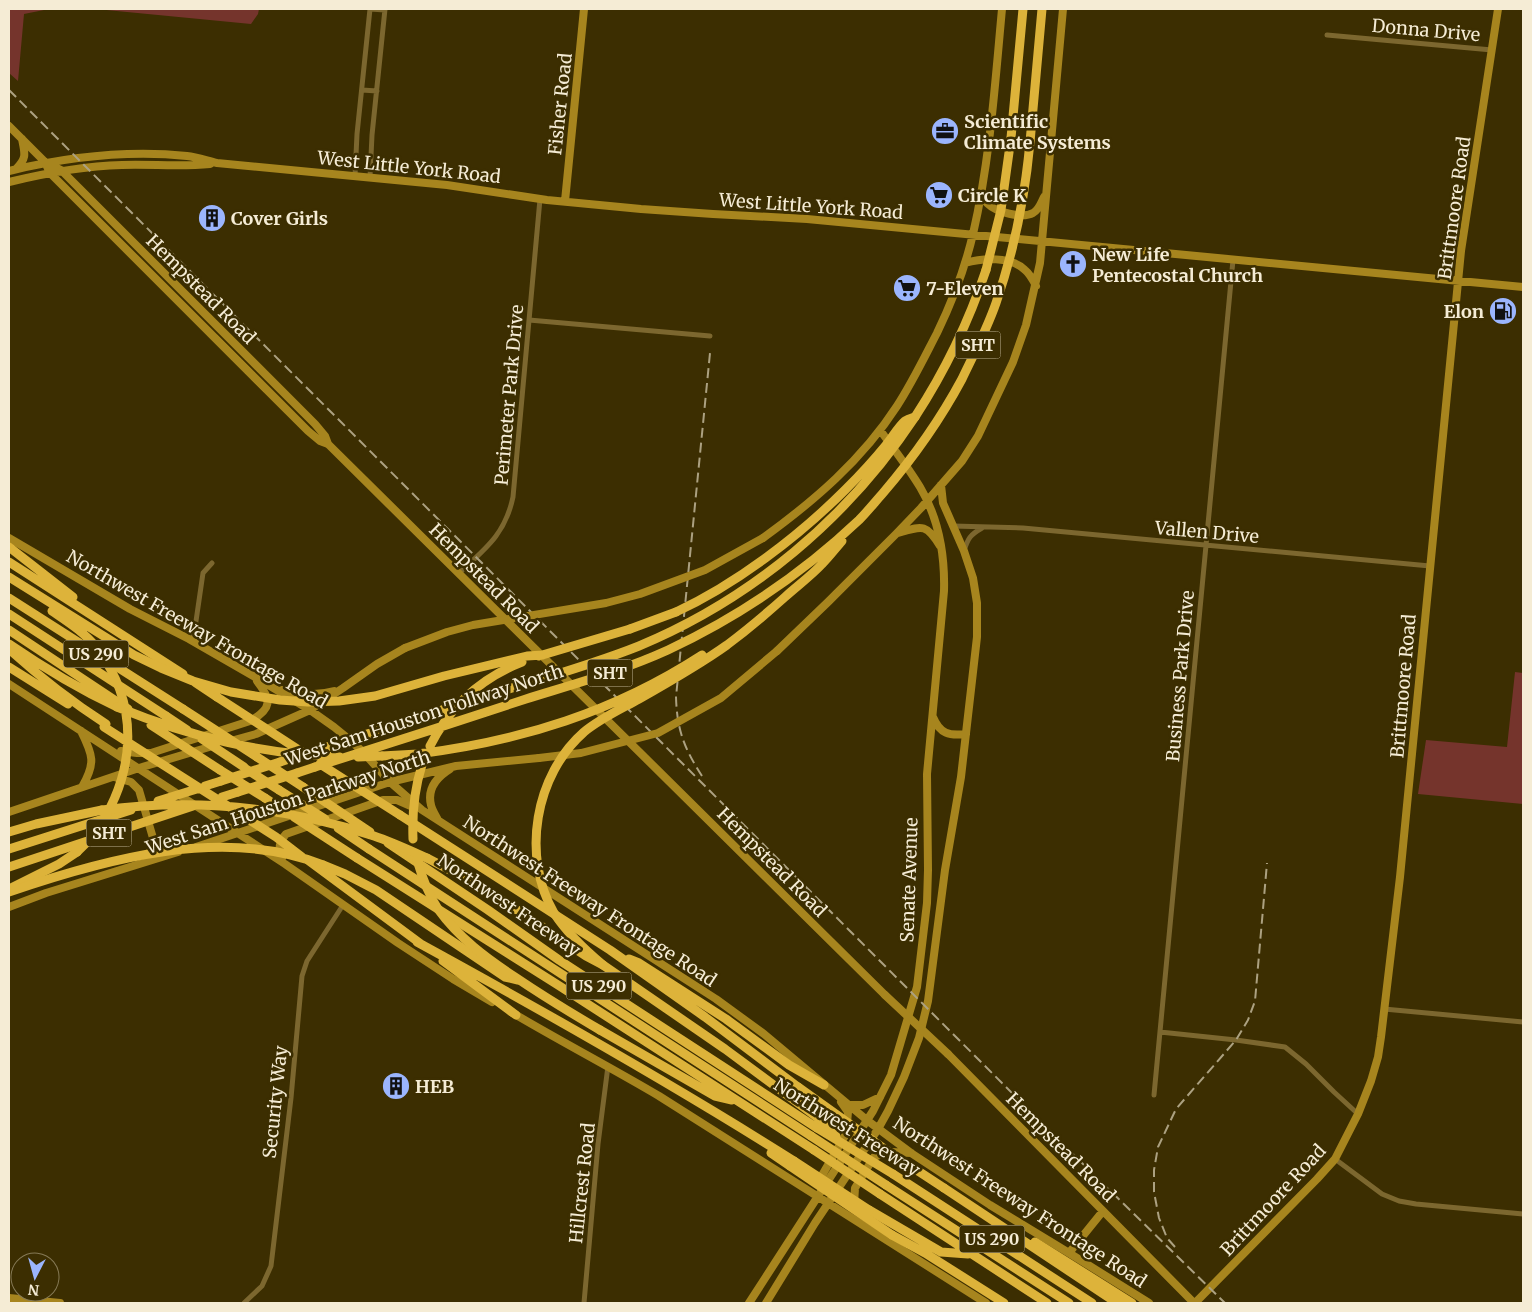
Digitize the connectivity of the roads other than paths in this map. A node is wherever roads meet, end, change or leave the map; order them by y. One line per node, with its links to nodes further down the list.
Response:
1 (370, 9): 8 (street); 11 (street)
2 (584, 9): 26 (main road, Fisher Road)
3 (1002, 9): 24 (main road)
4 (1023, 9): 36 (highway, West Sam Houston Tollway North / SHT, bridge)
5 (1042, 9): 41 (highway, West Sam Houston Tollway North / SHT, bridge)
6 (1063, 9): 23 (main road, West Sam Houston Parkway North)
7 (1498, 9): 10 (main road, Brittmoore Road)
8 (385, 10): 12 (street)
9 (1327, 35): 10 (street, Donna Drive)
10 (1492, 50): 31 (main road, Brittmoore Road)
11 (362, 90): 12 (street); 20 (street)
12 (377, 90): 21 (street)
13 (9, 126): 14 (main road, Hempstead Road)
14 (22, 140): 15 (main road, Hempstead Road); 17 (main road)
15 (45, 162): 16 (main road, West Little York Road); 17 (main road, West Little York Road); 18 (main road, Hempstead Road); 19 (main road, Hempstead Road)
16 (217, 163): 18 (main road, West Little York Road); 20 (main road, West Little York Road)
17 (12, 170)
18 (61, 170): 19 (main road, West Little York Road); 38 (main road, Hempstead Road)
19 (50, 172): 22 (main road, West Little York Road); 38 (main road, Hempstead Road)
20 (355, 176): 21 (main road, West Little York Road)
21 (370, 177): 25 (main road, West Little York Road)
22 (9, 182)
23 (1046, 193): 24 (main road); 28 (main road, West Sam Houston Parkway North)
24 (980, 195): 27 (main road)
25 (540, 199): 26 (main road, West Little York Road); 34 (street, Perimeter Park Drive)
26 (565, 201): 27 (main road, West Little York Road)
27 (973, 234): 28 (main road, West Little York Road); 30 (main road)
28 (1042, 241): 29 (main road, West Little York Road); 32 (main road, West Sam Houston Parkway North)
29 (1233, 260): 31 (main road, West Little York Road); 46 (street, Business Park Drive)
30 (965, 263): 32 (main road); 37 (main road)
31 (1458, 280): 33 (main road, West Little York Road); 52 (main road, Brittmoore Road)
32 (1036, 286): 39 (main road, West Sam Houston Parkway North)
33 (1523, 287)
34 (529, 320): 35 (street); 53 (street, Perimeter Park Drive)
35 (710, 336)
36 (915, 416): 64 (highway, bridge); 86 (highway, West Sam Houston Tollway North / SHT, bridge)
37 (880, 430): 40 (main road, Senate Avenue); 69 (main road, bridge)
38 (328, 444): 53 (main road, Hempstead Road)
39 (941, 485): 40 (main road, West Sam Houston Parkway North); 42 (main road, Senate Avenue)
40 (928, 501): 44 (main road, West Sam Houston Parkway North); 49 (main road, Senate Avenue)
41 (860, 519): 56 (highway, bridge); 89 (highway, West Sam Houston Tollway North / SHT, bridge)
42 (953, 526): 43 (street, Vallen Drive); 48 (main road, Senate Avenue)
43 (982, 528): 46 (street, Vallen Drive); 48 (street)
44 (896, 534): 49 (main road); 76 (main road, West Sam Houston Parkway North, bridge)
45 (9, 538): 60 (main road, Northwest Freeway Frontage Road)
46 (1206, 545): 52 (street, Vallen Drive); 100 (street, Business Park Drive)
47 (9, 547): 61 (highway)
48 (964, 551): 74 (main road, Senate Avenue)
49 (943, 552): 71 (main road, Senate Avenue)
50 (9, 562): 61 (highway)
51 (212, 563): 60 (street)
52 (1430, 566): 97 (main road, Brittmoore Road)
53 (458, 574): 119 (main road, Hempstead Road, bridge)
54 (9, 578): 55 (highway, bridge)
55 (23, 586): 64 (highway, bridge); 90 (highway, bridge)
56 (786, 596): 62 (highway, bridge); 95 (highway, bridge)
57 (9, 598): 110 (highway, Northwest Freeway / US 290, bridge)
58 (9, 614): 133 (highway, bridge)
59 (9, 630): 106 (highway, Northwest Freeway / US 290, bridge)
60 (189, 639): 66 (main road, Northwest Freeway Frontage Road)
61 (131, 640): 94 (highway, bridge)
62 (9, 644)
63 (9, 649): 72 (highway)
64 (543, 655): 96 (highway, bridge)
65 (9, 667): 72 (highway)
66 (254, 677): 68 (main road, Northwest Freeway Frontage Road); 75 (main road)
67 (9, 684): 73 (main road)
68 (274, 688): 69 (main road); 70 (main road, Northwest Freeway Frontage Road)
69 (343, 688): 70 (main road)
70 (310, 710): 77 (main road); 79 (main road, Northwest Freeway Frontage Road)
71 (933, 717): 74 (main road); 105 (main road, Senate Avenue)
72 (105, 726): 93 (highway, bridge)
73 (81, 731): 75 (main road); 80 (main road)
74 (966, 734): 111 (main road, Senate Avenue)
75 (109, 749): 77 (main road)
76 (456, 766): 79 (main road, West Sam Houston Parkway North); 83 (main road)
77 (139, 768): 78 (main road); 85 (main road)
78 (113, 777): 80 (main road); 87 (main road)
79 (390, 782): 81 (main road, Northwest Freeway Frontage Road); 85 (main road, West Sam Houston Parkway North)
80 (82, 787): 82 (main road)
81 (422, 810): 83 (main road, Northwest Freeway Frontage Road); 88 (main road)
82 (9, 812)
83 (439, 822): 102 (main road, Northwest Freeway Frontage Road)
84 (9, 832): 95 (highway, bridge)
85 (238, 833): 87 (main road, West Sam Houston Parkway North); 88 (main road)
86 (9, 849)
87 (142, 864): 92 (main road, West Sam Houston Parkway North)
88 (285, 864): 91 (main road)
89 (9, 867)
90 (9, 891): 96 (highway, bridge)
91 (343, 905): 98 (main road); 126 (street, Security Way)
92 (9, 907)
93 (417, 942): 98 (highway); 114 (highway)
94 (610, 950): 102 (highway); 118 (highway, bridge)
95 (603, 965): 110 (highway)
96 (522, 982): 106 (highway, bridge)
97 (1384, 1009): 99 (street); 108 (main road, Brittmoore Road)
98 (516, 1015): 101 (main road)
99 (1523, 1022)
100 (1160, 1032): 104 (street, Business Park Drive); 108 (street)
101 (608, 1066): 115 (main road); 127 (street, Hillcrest Road)
102 (824, 1085): 103 (main road, Northwest Freeway Frontage Road)
103 (836, 1095): 107 (main road, Northwest Freeway Frontage Road); 115 (main road)
104 (1154, 1095)
105 (882, 1096): 107 (main road); 109 (main road, Senate Avenue)
106 (738, 1100): 123 (highway, Northwest Freeway / US 290, bridge)
107 (849, 1105): 109 (main road, Northwest Freeway Frontage Road)
108 (1358, 1114): 113 (main road, Brittmoore Road)
109 (868, 1121): 111 (main road, Northwest Freeway Frontage Road); 116 (main road, Senate Avenue)
110 (820, 1125): 134 (highway, Northwest Freeway / US 290, bridge)
111 (878, 1129): 112 (main road, Northwest Freeway Frontage Road); 117 (main road, Senate Avenue)
112 (911, 1153): 121 (main road); 122 (main road, Northwest Freeway Frontage Road)
113 (1335, 1159): 120 (street); 138 (main road, Brittmoore Road)
114 (792, 1164): 123 (highway, bridge); 131 (highway, bridge)
115 (790, 1179): 116 (main road)
116 (819, 1197): 117 (main road); 128 (main road, Senate Avenue)
117 (829, 1204): 121 (main road); 129 (main road, Senate Avenue)
118 (971, 1206): 135 (highway); 136 (highway)
119 (1103, 1211): 122 (main road); 138 (main road, Hempstead Road)
120 (1523, 1214)
121 (867, 1229): 130 (main road)
122 (1070, 1253): 137 (main road, Northwest Freeway Frontage Road)
123 (971, 1254): 132 (highway, Northwest Freeway / US 290)
124 (9, 1298): 125 (main road)
125 (60, 1303)
126 (244, 1303)
127 (584, 1303)
128 (749, 1303)
129 (766, 1303)
130 (986, 1303)
131 (1004, 1303)
132 (1047, 1303)
133 (1069, 1303)
134 (1092, 1303)
135 (1117, 1303)
136 (1132, 1303)
137 (1149, 1303)
138 (1194, 1303)

